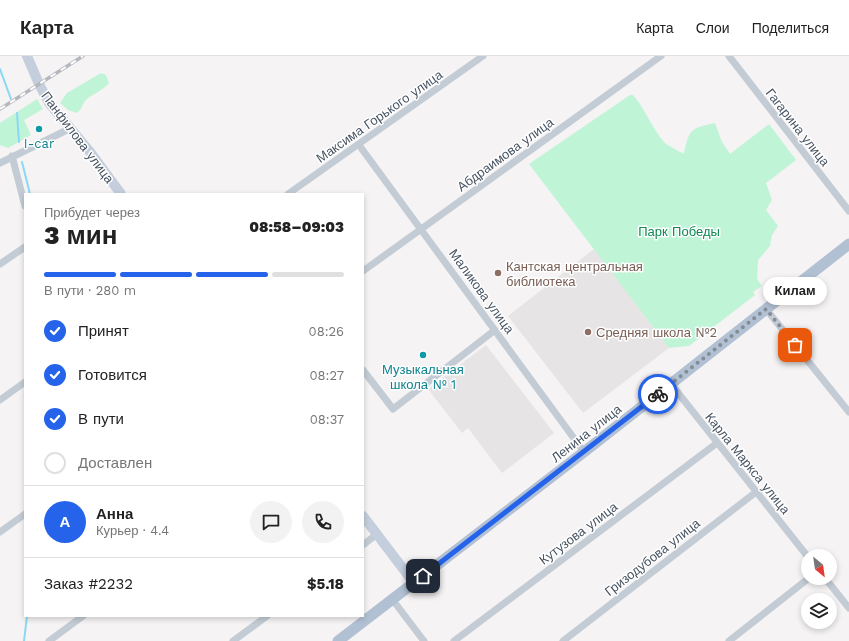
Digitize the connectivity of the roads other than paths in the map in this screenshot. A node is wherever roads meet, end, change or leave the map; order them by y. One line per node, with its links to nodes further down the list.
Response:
1 (483, 56): 6 (street, Максима Горького улица)
2 (661, 56): 13 (street, Абдраимова улица)
3 (729, 56): 12 (street, Гагарина улица)
4 (29, 57): 5 (street, Панфилова улица)
5 (71, 128): 7 (street); 9 (street, Панфилова улица)
6 (359, 145): 10 (street, Максима Горького улица); 13 (street, Маликова улица)
7 (14, 155): 8 (street); 11 (street)
8 (0, 163)
9 (120, 193)
10 (289, 193)
11 (24, 201)
12 (849, 212)
13 (422, 229): 17 (street, Абдраимова улица); 19 (street, Маликова улица)
14 (849, 244): 18 (main road, Ленина улица)
15 (24, 248): 16 (street)
16 (0, 264)
17 (364, 270)
18 (766, 309): 22 (main road, Ленина улица); 24 (street)
19 (495, 330): 20 (street); 26 (street, Маликова улица)
20 (364, 371)
21 (24, 383): 23 (street)
22 (671, 384): 25 (street, Карла Маркса улица); 26 (main road, Ленина улица)
23 (0, 400)
24 (849, 412)
25 (717, 443): 27 (street, Карла Маркса улица); 45 (street, Кутузова улица)
26 (584, 452): 34 (main road, Ленина улица)
27 (756, 492): 33 (street, Карла Маркса улица); 46 (street, Гризодубова улица)
28 (24, 515): 30 (street)
29 (364, 517): 31 (street)
30 (0, 532)
31 (377, 534): 32 (street); 34 (street)
32 (364, 544)
33 (802, 549)
34 (414, 582): 37 (main road, Ленина улица)
35 (801, 584): 47 (street)
36 (831, 585): 38 (street)
37 (392, 600): 43 (main road, Ленина улица); 44 (street)
38 (849, 608)
39 (82, 617): 41 (street)
40 (266, 617): 42 (street)
41 (49, 641)
42 (234, 641)
43 (338, 641)
44 (424, 641)
45 (454, 641)
46 (563, 641)
47 (729, 641)

